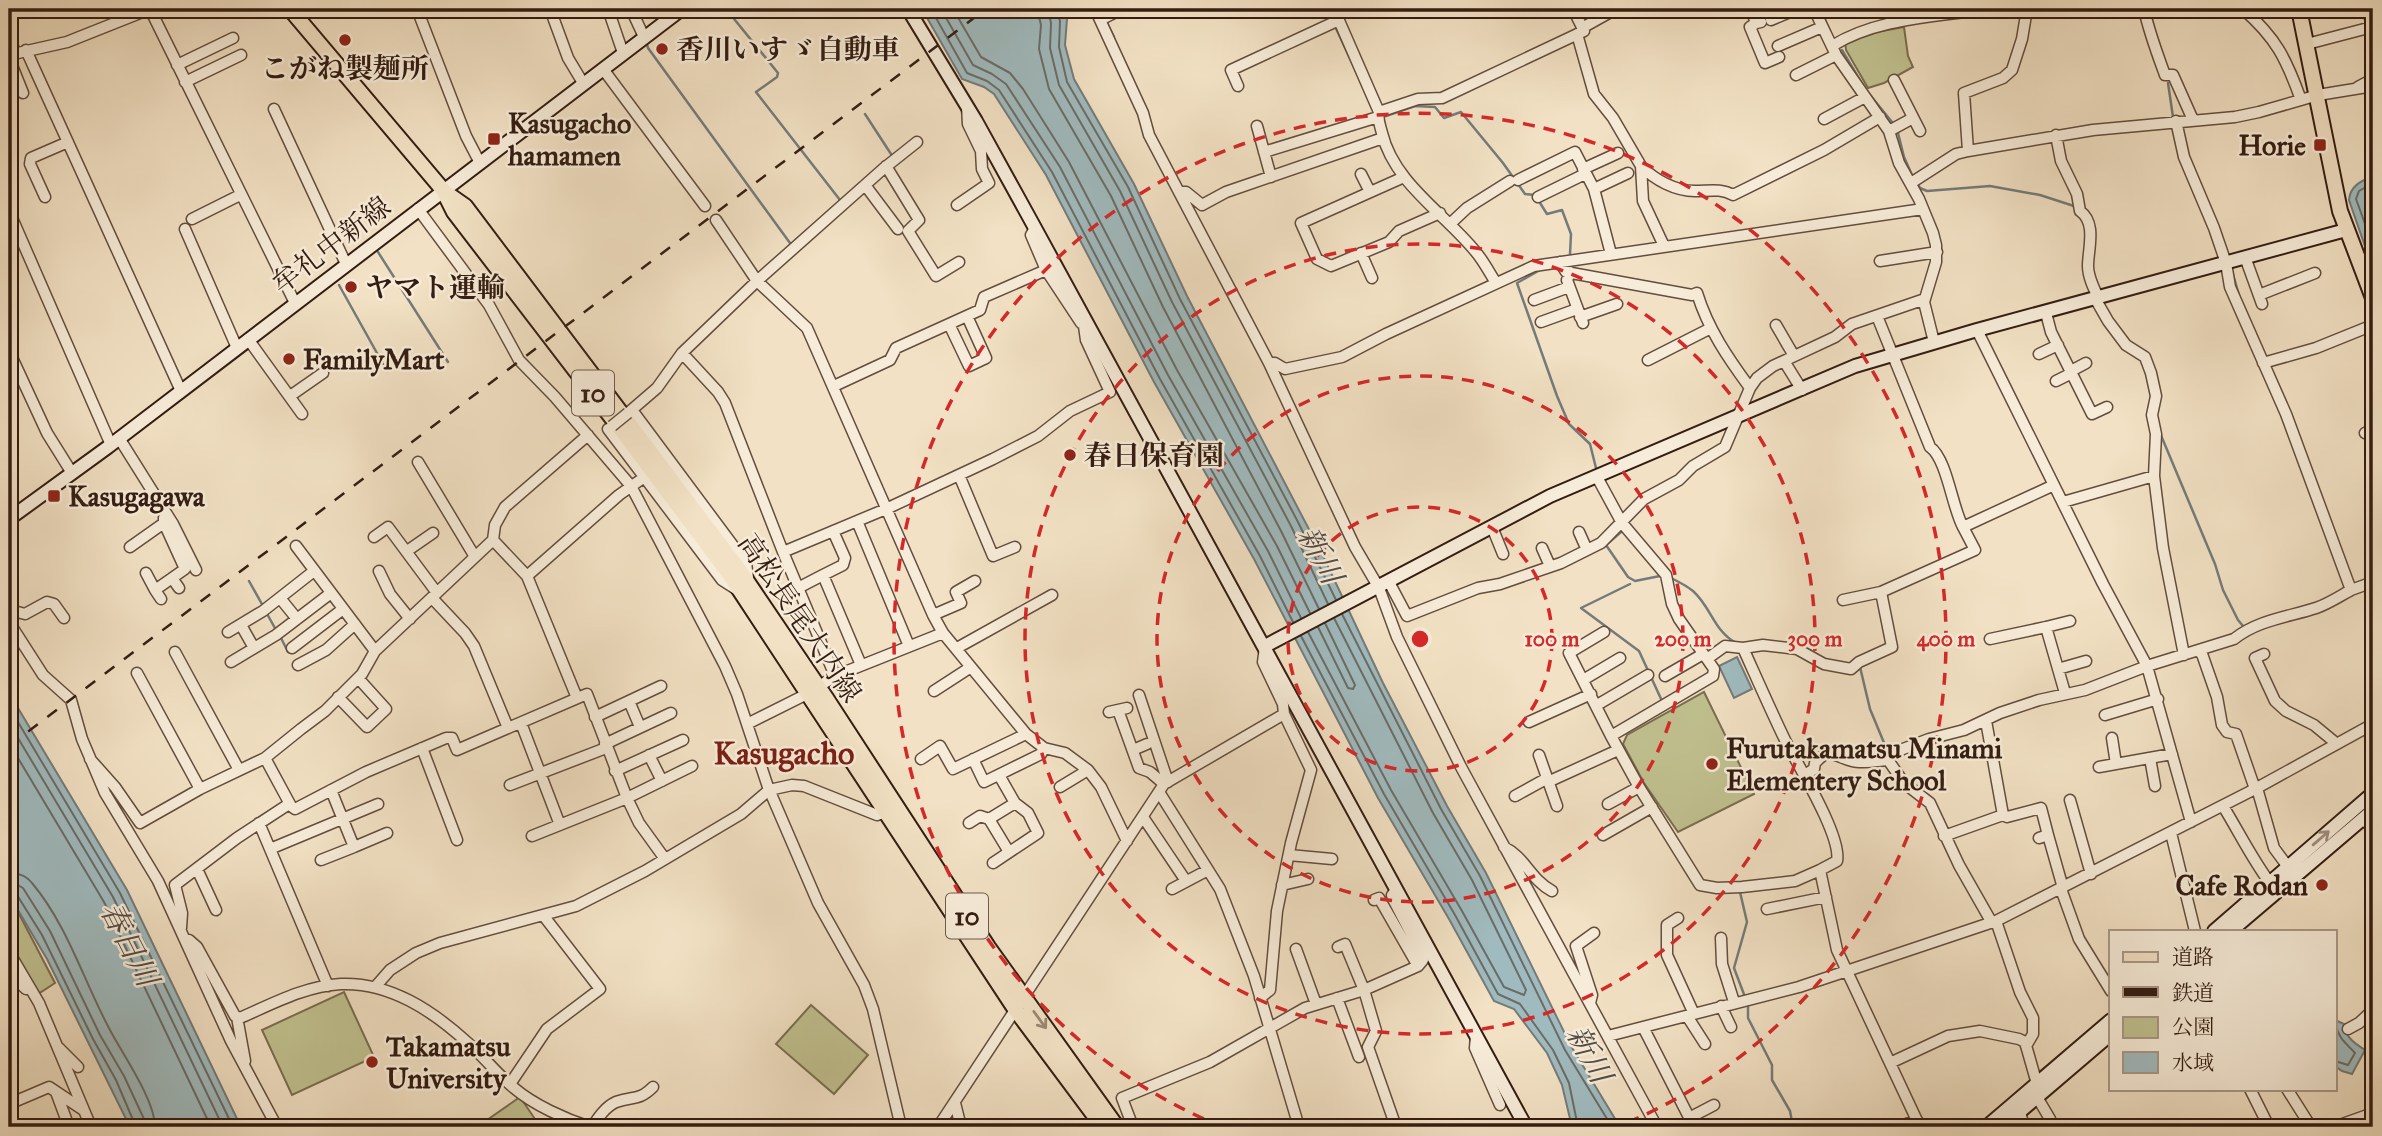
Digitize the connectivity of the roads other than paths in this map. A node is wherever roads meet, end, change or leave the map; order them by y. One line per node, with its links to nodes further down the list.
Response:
1 (150, 9): 34 (street); 36 (street)
2 (290, 9): 79 (main road, 高松長尾大内線 / 10)
3 (416, 9): 68 (street)
4 (550, 9): 42 (street)
5 (608, 9): 33 (street)
6 (631, 9): 29 (street)
7 (682, 9): 29 (street, 牟礼中新線)
8 (908, 9): 50 (street)
9 (1095, 9): 23 (street)
10 (1122, 9): 23 (street)
11 (1334, 9): 24 (street)
12 (1573, 9): 27 (street)
13 (1616, 9): 27 (street)
14 (1751, 9): 25 (street)
15 (1797, 9): 25 (street)
16 (1814, 9): 26 (street)
17 (1986, 9): 32 (street)
18 (2027, 9): 65 (street)
19 (2144, 9): 56 (street)
20 (2243, 9): 49 (street)
21 (2299, 9): 31 (main road)
22 (2368, 9): 31 (street)
23 (1100, 20): 80 (street)
24 (1335, 21): 43 (street); 52 (street)
25 (1764, 22): 26 (street)
26 (1822, 27): 32 (street)
27 (1579, 31): 52 (street); 70 (street)
28 (9, 37): 34 (street)
29 (644, 37): 33 (street, 牟礼中新線)
30 (233, 38): 36 (street)
31 (2307, 44): 47 (main road)
32 (1834, 50): 38 (street); 48 (street)
33 (624, 53): 37 (street, 牟礼中新線)
34 (15, 54): 46 (street); 63 (street)
35 (241, 55): 41 (street)
36 (177, 65): 41 (street)
37 (603, 69): 42 (street, 牟礼中新線); 86 (street)
38 (1796, 75)
39 (2373, 79): 45 (street)
40 (1894, 80): 54 (street)
41 (186, 82): 82 (street)
42 (583, 83): 68 (street, 牟礼中新線)
43 (1238, 86)
44 (2373, 86): 45 (street)
45 (2355, 89): 47 (street)
46 (23, 93)
47 (2318, 95): 49 (street); 97 (main road)
48 (1865, 97): 53 (street); 55 (street)
49 (2301, 100): 56 (street)
50 (967, 106): 85 (street); 94 (street)
51 (274, 109): 107 (street)
52 (1379, 114): 62 (street); 66 (street)
53 (1880, 117): 59 (street); 70 (street)
54 (1913, 118): 59 (street); 60 (street)
55 (1824, 119)
56 (2193, 120): 57 (street)
57 (2176, 121): 61 (street); 106 (street)
58 (1256, 127): 66 (street)
59 (1889, 131): 76 (street)
60 (1920, 131)
61 (2056, 135): 65 (street); 117 (street)
62 (1383, 138): 74 (street); 75 (street)
63 (68, 142): 83 (street); 151 (street)
64 (917, 142): 69 (street)
65 (1969, 151): 76 (street)
66 (1264, 152): 74 (street)
67 (1618, 153): 71 (street)
68 (480, 163): 79 (street, 牟礼中新線)
69 (886, 166): 77 (street); 105 (street)
70 (1641, 166): 98 (street)
71 (1584, 172): 78 (street); 84 (street); 93 (street)
72 (1628, 173): 78 (street)
73 (1361, 174): 81 (street)
74 (1271, 177): 80 (street)
75 (1404, 177): 81 (street); 90 (street)
76 (1911, 183): 87 (street)
77 (865, 185): 96 (street); 112 (street)
78 (1594, 189): 101 (street)
79 (443, 191): 88 (street, 牟礼中新線); 202 (main road, 高松長尾大内線 / 10)
80 (1180, 192): 143 (street)
81 (1370, 192): 100 (street)
82 (240, 195): 91 (street); 119 (street)
83 (45, 197)
84 (1538, 197)
85 (957, 205)
86 (705, 206)
87 (1923, 208): 98 (street); 99 (street)
88 (418, 209): 107 (street, 牟礼中新線); 158 (street)
89 (9, 211): 159 (street)
90 (1440, 213): 93 (street); 100 (street)
91 (192, 219)
92 (716, 220): 112 (street)
93 (1451, 223): 113 (street)
94 (1035, 228): 108 (street); 128 (street)
95 (185, 229): 135 (street)
96 (898, 229)
97 (2346, 230): 102 (street); 115 (main road)
98 (1664, 246): 101 (street)
99 (1937, 252): 104 (street); 116 (street)
100 (1361, 253): 111 (street)
101 (1611, 254): 103 (street)
102 (2245, 257): 106 (street); 110 (street)
103 (1560, 261): 109 (street); 113 (street)
104 (1880, 261)
105 (959, 262)
106 (2226, 263): 117 (street); 142 (street)
107 (346, 264): 119 (street, 牟礼中新線)
108 (1046, 270): 122 (street); 128 (street)
109 (1570, 272): 114 (street); 130 (street)
110 (2315, 274)
111 (1372, 278)
112 (757, 281): 137 (street); 148 (street)
113 (1496, 283): 143 (street)
114 (1569, 287): 118 (street); 123 (street)
115 (2373, 298)
116 (1924, 299): 124 (street); 133 (street)
117 (2097, 299): 121 (street); 164 (street)
118 (1534, 300)
119 (295, 303): 132 (street, 牟礼中新線)
120 (1617, 304): 123 (street)
121 (2046, 313): 131 (street); 134 (street)
122 (967, 316): 126 (street); 126 (street)
123 (1580, 316): 125 (street)
124 (1877, 316): 139 (street); 140 (street)
125 (1541, 321)
126 (949, 324): 148 (street)
127 (2373, 325): 142 (street)
128 (1085, 326): 162 (street); 228 (street)
129 (1776, 326): 140 (street)
130 (1711, 328): 141 (street); 149 (street)
131 (1977, 330): 133 (street); 166 (street)
132 (248, 339): 135 (street, 牟礼中新線); 152 (street)
133 (1934, 342): 139 (street)
134 (2058, 345): 138 (street); 145 (street)
135 (237, 348): 151 (street, 牟礼中新線)
136 (9, 351): 161 (street)
137 (682, 353): 154 (street); 188 (street)
138 (2039, 354)
139 (1892, 355): 150 (street); 176 (street)
140 (1789, 358): 149 (street); 150 (street)
141 (1648, 360)
142 (2266, 362): 205 (street)
143 (1269, 363): 201 (street)
144 (2085, 363): 145 (street)
145 (2071, 372): 147 (street); 153 (street)
146 (323, 373): 152 (street)
147 (2056, 381)
148 (834, 386): 169 (street)
149 (1750, 388): 156 (street)
150 (1802, 390): 156 (street)
151 (181, 391): 159 (street, 牟礼中新線)
152 (289, 396): 155 (street)
153 (2107, 407)
154 (630, 412): 157 (street, bridge); 202 (street)
155 (302, 414)
156 (1737, 418): 165 (street); 174 (street)
157 (610, 428): 158 (street); 163 (street)
158 (590, 438): 167 (street); 181 (street)
159 (115, 441): 161 (street, 牟礼中新線); 170 (street)
160 (418, 462): 190 (street)
161 (72, 473): 171 (street, 牟礼中新線)
162 (959, 475): 169 (street); 184 (street)
163 (646, 476): 167 (street); 202 (street)
164 (2154, 476): 168 (street); 237 (street)
165 (1597, 477): 174 (street); 175 (street)
166 (2054, 485): 168 (street); 176 (street)
167 (631, 486): 197 (street); 272 (street)
168 (2063, 502): 244 (street)
169 (886, 509): 172 (street); 214 (street)
170 (165, 511): 173 (street); 192 (street)
171 (9, 519)
172 (857, 521): 177 (street); 227 (street)
173 (164, 523): 182 (street); 198 (street)
174 (1622, 523): 186 (street); 238 (street)
175 (1492, 527): 189 (street); 201 (street)
176 (1962, 527): 206 (street)
177 (833, 531): 188 (street); 196 (street)
178 (1579, 532): 186 (street)
179 (433, 533): 187 (street)
180 (374, 537): 187 (street)
181 (493, 540): 190 (street); 197 (street)
182 (130, 547)
183 (296, 547): 193 (street)
184 (1015, 547)
185 (1542, 548): 191 (street)
186 (1587, 550): 191 (street)
187 (407, 551): 208 (street)
188 (783, 552): 204 (street)
189 (1503, 554)
190 (475, 557): 208 (street)
191 (1550, 566): 201 (street)
192 (195, 570)
193 (314, 571): 207 (street); 210 (street)
194 (379, 571): 217 (street)
195 (146, 573): 198 (street)
196 (823, 575): 204 (street); 243 (street)
197 (527, 576): 260 (street)
198 (172, 578): 203 (street)
199 (975, 581): 214 (street)
200 (2373, 582): 205 (street)
201 (1384, 585): 228 (street); 346 (street)
202 (744, 587): 254 (main road, 高松長尾大内線 / 10)
203 (179, 588)
204 (798, 588): 249 (street)
205 (2351, 590): 234 (street)
206 (1881, 592): 211 (street); 231 (street)
207 (331, 593): 213 (street); 216 (street)
208 (435, 595): 217 (street); 275 (street)
209 (1052, 595): 230 (street)
210 (280, 598): 216 (street); 221 (street)
211 (1843, 600)
212 (9, 603): 215 (street)
213 (343, 609): 220 (street); 229 (street)
214 (933, 615): 225 (street)
215 (64, 618)
216 (297, 619): 232 (street)
217 (410, 619): 233 (street)
218 (2070, 621): 222 (street)
219 (9, 622): 292 (street)
220 (355, 624): 233 (street); 242 (street)
221 (241, 625): 223 (street); 232 (street)
222 (2046, 627): 226 (street); 246 (street)
223 (228, 632)
224 (1604, 632): 252 (street)
225 (943, 633): 227 (street); 230 (street)
226 (1990, 639)
227 (909, 646): 243 (street)
228 (1266, 646): 266 (street); 365 (street)
229 (292, 648)
230 (957, 648): 245 (street)
231 (1743, 648): 238 (street); 304 (street)
232 (254, 649): 241 (street)
233 (376, 651): 251 (street)
234 (2198, 651): 237 (street); 312 (street)
235 (175, 652): 299 (street)
236 (2264, 654): 281 (street)
237 (2184, 655): 244 (street)
238 (1705, 657): 250 (street); 277 (street)
239 (1620, 658): 252 (street)
240 (2086, 661): 246 (street)
241 (231, 662)
242 (299, 665)
243 (861, 665): 249 (street)
244 (2147, 666): 256 (street); 261 (street)
245 (971, 667): 255 (street); 276 (street)
246 (2058, 669): 256 (street)
247 (138, 673): 313 (street)
248 (1648, 675): 263 (street)
249 (835, 676): 254 (street)
250 (1665, 676)
251 (358, 678): 259 (street); 259 (street)
252 (1583, 680): 257 (street)
253 (661, 686): 262 (street)
254 (814, 690): 272 (street); 327 (main road, 高松長尾大内線 / 10); 392 (main road, 高松長尾大内線 / 10)
255 (934, 691)
256 (2065, 693): 269 (street)
257 (1591, 694): 263 (street); 270 (street)
258 (1139, 695): 308 (street)
259 (338, 697): 290 (street)
260 (577, 698): 268 (street); 271 (street)
261 (2158, 699): 267 (street); 287 (street)
262 (629, 701): 268 (street); 274 (street)
263 (1597, 705): 277 (street)
264 (1118, 710): 285 (street)
265 (671, 713): 274 (street)
266 (1284, 714): 308 (street); 349 (street)
267 (2105, 715)
268 (595, 717): 282 (street)
269 (1986, 721): 295 (street); 329 (street)
270 (1529, 722)
271 (520, 723): 275 (street); 302 (street)
272 (747, 724): 315 (street)
273 (2373, 724): 281 (street)
274 (640, 727): 282 (street)
275 (508, 728): 283 (street)
276 (1026, 734): 284 (street); 294 (street)
277 (1611, 736): 286 (street)
278 (2112, 738): 296 (street)
279 (683, 740): 288 (street)
280 (1147, 744): 285 (street)
281 (2337, 744): 312 (street)
282 (606, 746): 301 (street); 302 (street)
283 (422, 748): 314 (street); 343 (street)
284 (1044, 748): 300 (street); 303 (street)
285 (1133, 750): 308 (street)
286 (1618, 750): 306 (street); 311 (street)
287 (2172, 754): 291 (street); 333 (street)
288 (649, 755): 301 (street); 305 (street)
289 (1539, 755): 306 (street)
290 (265, 758): 299 (street); 321 (street)
291 (2150, 758): 296 (street); 309 (street)
292 (90, 759): 313 (street); 377 (street)
293 (921, 759): 294 (street)
294 (973, 759): 303 (street)
295 (1888, 760): 304 (street); 342 (street)
296 (2116, 764): 298 (street)
297 (692, 766): 305 (street)
298 (2099, 767)
299 (239, 770): 313 (street)
300 (1088, 770): 310 (street); 344 (street)
301 (615, 771): 318 (street)
302 (540, 773): 307 (street); 336 (street)
303 (999, 775): 320 (street)
304 (1805, 775): 357 (street)
305 (662, 781): 318 (street)
306 (1547, 781): 317 (street); 324 (street)
307 (510, 785)
308 (1164, 786): 330 (street); 356 (street)
309 (2155, 786)
310 (1060, 787)
311 (1639, 788): 323 (street); 326 (street)
312 (2256, 788): 325 (street); 354 (street)
313 (200, 789)
314 (331, 790): 321 (street); 331 (street)
315 (769, 790): 327 (street); 350 (street); 438 (street)
316 (2373, 793): 354 (street, one-way to 316)
317 (1515, 796)
318 (628, 799): 336 (street); 350 (street)
319 (2070, 800): 358 (street)
320 (1015, 803): 332 (street); 348 (street)
321 (289, 804): 335 (street)
322 (378, 804): 331 (street)
323 (1608, 804)
324 (1558, 806)
325 (2223, 806): 333 (street); 361 (street)
326 (1652, 807): 340 (street); 357 (street)
327 (886, 812): 392 (main road, 高松長尾大内線 / 10)
328 (2368, 814): 337 (street); 376 (street)
329 (2003, 815): 342 (street); 364 (street)
330 (1143, 817): 344 (street); 360 (street)
331 (342, 819): 345 (street); 347 (street)
332 (989, 819): 334 (street); 348 (street)
333 (2191, 822): 339 (street)
334 (969, 823)
335 (259, 824): 347 (street); 355 (street)
336 (560, 825): 341 (street)
337 (2373, 829)
338 (387, 833): 345 (street)
339 (2171, 833): 358 (street); 374 (street)
340 (1604, 835)
341 (532, 836)
342 (1944, 836): 373 (street)
343 (457, 840)
344 (1127, 841): 392 (street)
345 (354, 847): 352 (street)
346 (1503, 847): 366 (street); 395 (street)
347 (270, 849): 386 (street)
348 (1009, 852): 353 (street)
349 (1289, 855): 351 (street); 362 (street)
350 (665, 859): 371 (street)
351 (1332, 859)
352 (321, 860)
353 (993, 863)
354 (2287, 867): 361 (street)
355 (197, 869): 370 (street); 377 (street)
356 (1208, 870): 360 (street); 390 (street)
357 (1821, 870): 367 (street)
358 (2091, 874): 364 (street)
359 (1308, 879): 362 (street)
360 (1186, 881): 363 (street)
361 (2270, 883): 375 (street)
362 (1282, 885): 390 (street)
363 (1172, 889)
364 (2062, 889): 373 (street); 388 (street)
365 (1396, 890): 383 (street); 406 (street)
366 (1552, 891)
367 (1826, 897): 369 (street); 384 (street)
368 (1374, 900): 383 (street)
369 (1767, 909)
370 (216, 910)
371 (543, 915): 387 (street); 416 (street)
372 (1678, 918): 399 (street)
373 (1994, 922): 384 (street); 411 (street)
374 (2196, 930)
375 (2215, 930)
376 (2232, 930)
377 (183, 932): 400 (street); 415 (street)
378 (1594, 933): 395 (street)
379 (1721, 938): 393 (street)
380 (1338, 947): 389 (street)
381 (1296, 949): 396 (street)
382 (9, 952): 394 (street)
383 (1418, 965): 389 (street)
384 (1845, 971): 393 (street); 413 (street)
385 (9, 973): 394 (street)
386 (328, 986): 387 (street); 400 (street)
387 (376, 986): 416 (street)
388 (2109, 988)
389 (1364, 990): 391 (street); 445 (street)
390 (1260, 998): 404 (street)
391 (1337, 998): 396 (street); 412 (street)
392 (1019, 1002): 423 (street); 428 (main road, 高松長尾大内線 / 10, one-way to 428); 441 (main road, 高松長尾大内線 / 10)
393 (1734, 1002): 397 (street)
394 (39, 1003): 410 (street)
395 (1589, 1003): 407 (street)
396 (1316, 1004): 404 (street)
397 (1721, 1006): 399 (street); 403 (street)
398 (2373, 1010): 405 (street)
399 (1690, 1015): 402 (street); 409 (street)
400 (237, 1017): 415 (street)
401 (2109, 1022): 418 (street)
402 (1643, 1027): 407 (street); 431 (street)
403 (1731, 1027)
404 (1269, 1028): 422 (street); 444 (street)
405 (2348, 1028)
406 (1476, 1035): 425 (street); 446 (street)
407 (1608, 1036): 447 (street)
408 (2109, 1036): 418 (street)
409 (1704, 1044)
410 (56, 1046): 414 (street); 427 (street)
411 (2026, 1046): 413 (street); 418 (street)
412 (1359, 1057)
413 (1890, 1062): 432 (street)
414 (79, 1067)
415 (247, 1071): 436 (street)
416 (510, 1084): 433 (street)
417 (653, 1087): 437 (street)
418 (2037, 1090): 429 (street); 449 (street); 452 (street)
419 (2250, 1090): 453 (street)
420 (2288, 1090): 454 (street)
421 (56, 1092): 424 (street); 427 (street); 434 (street)
422 (1122, 1098): 428 (street); 443 (street)
423 (956, 1103): 439 (street); 440 (street)
424 (9, 1104)
425 (1500, 1105)
426 (1714, 1105): 431 (street)
427 (83, 1110): 435 (street)
428 (1105, 1111): 442 (main road, 高松長尾大内線 / 10)
429 (2020, 1112): 450 (street); 451 (street)
430 (2373, 1113): 455 (street)
431 (1692, 1122)
432 (1918, 1124): 448 (street)
433 (577, 1125): 437 (street)
434 (69, 1127)
435 (91, 1127)
436 (277, 1127)
437 (591, 1127)
438 (901, 1127)
439 (938, 1127)
440 (961, 1127)
441 (1102, 1127)
442 (1117, 1127)
443 (1133, 1127)
444 (1298, 1127)
445 (1395, 1127)
446 (1526, 1127)
447 (1657, 1127)
448 (1898, 1127)
449 (1986, 1127)
450 (2002, 1127)
451 (2024, 1127)
452 (2052, 1127)
453 (2269, 1127)
454 (2311, 1127)
455 (2334, 1127)

